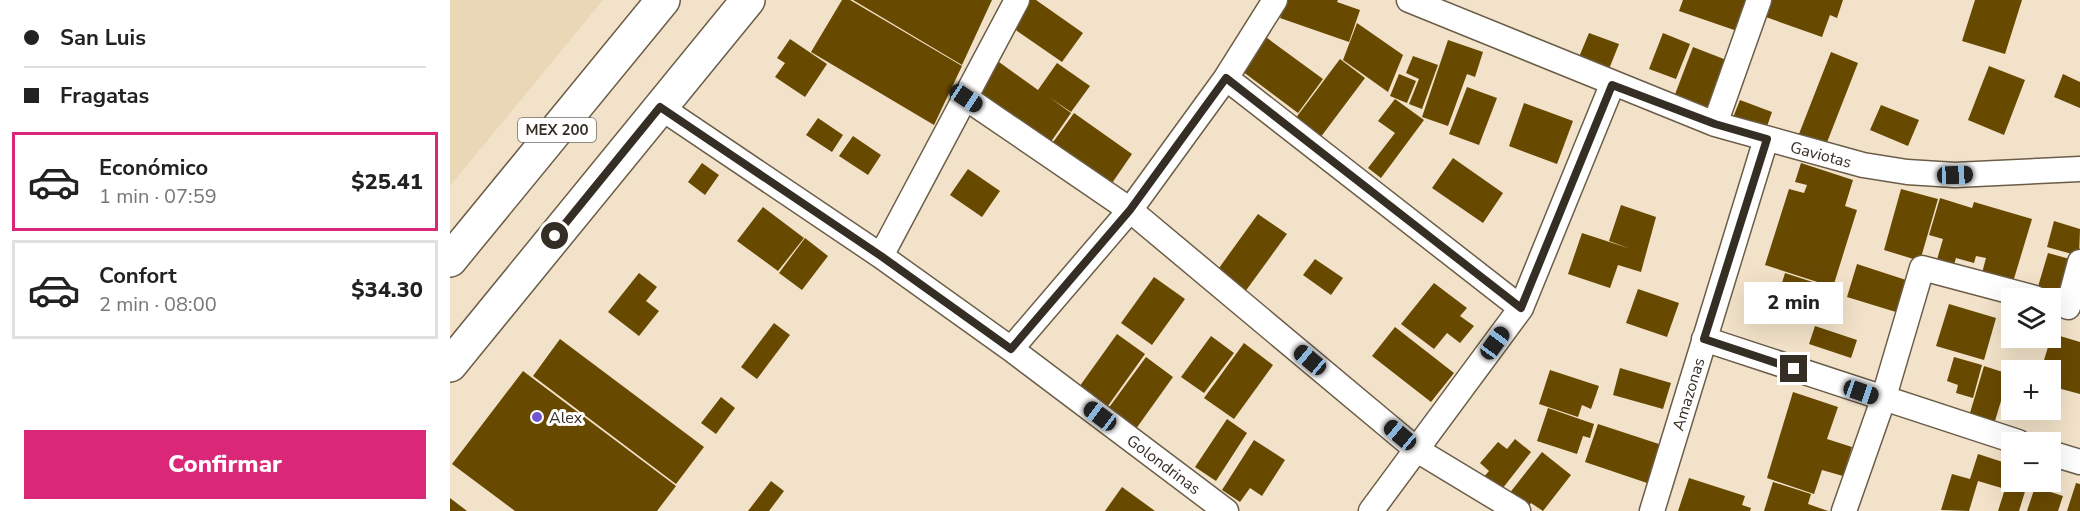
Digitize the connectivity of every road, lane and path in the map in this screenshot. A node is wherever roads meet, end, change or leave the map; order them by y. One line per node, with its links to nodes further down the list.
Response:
1 (663, 0): 16 (highway, MEX 200)
2 (748, 0): 10 (highway)
3 (1017, 0): 9 (street)
4 (1275, 0): 7 (street)
5 (1409, 0): 8 (street, Gaviotas)
6 (1759, 0): 11 (street)
7 (1226, 78): 14 (street); 20 (street)
8 (1612, 85): 11 (street, Gaviotas); 20 (street)
9 (966, 98): 14 (street); 15 (street)
10 (660, 107): 15 (street, Golondrinas); 23 (highway)
11 (1715, 124): 12 (street, Gaviotas)
12 (1767, 139): 13 (street, Gaviotas); 21 (street, Amazonas)
13 (2080, 169)
14 (1130, 210): 22 (street); 26 (street)
15 (881, 256): 22 (street, Golondrinas)
16 (450, 260)
17 (2080, 262): 19 (street)
18 (2001, 289): 24 (street)
19 (2066, 307)
20 (1521, 308): 26 (street)
21 (1704, 339): 24 (street); 32 (street, Amazonas)
22 (1011, 349): 29 (street, Golondrinas)
23 (450, 364)
24 (1883, 400): 25 (street); 33 (street)
25 (2001, 436)
26 (1418, 450): 30 (street); 31 (street)
27 (2061, 456): 28 (street)
28 (2080, 462)
29 (1226, 511)
30 (1371, 511)
31 (1518, 511)
32 (1652, 511)
33 (1844, 511)

